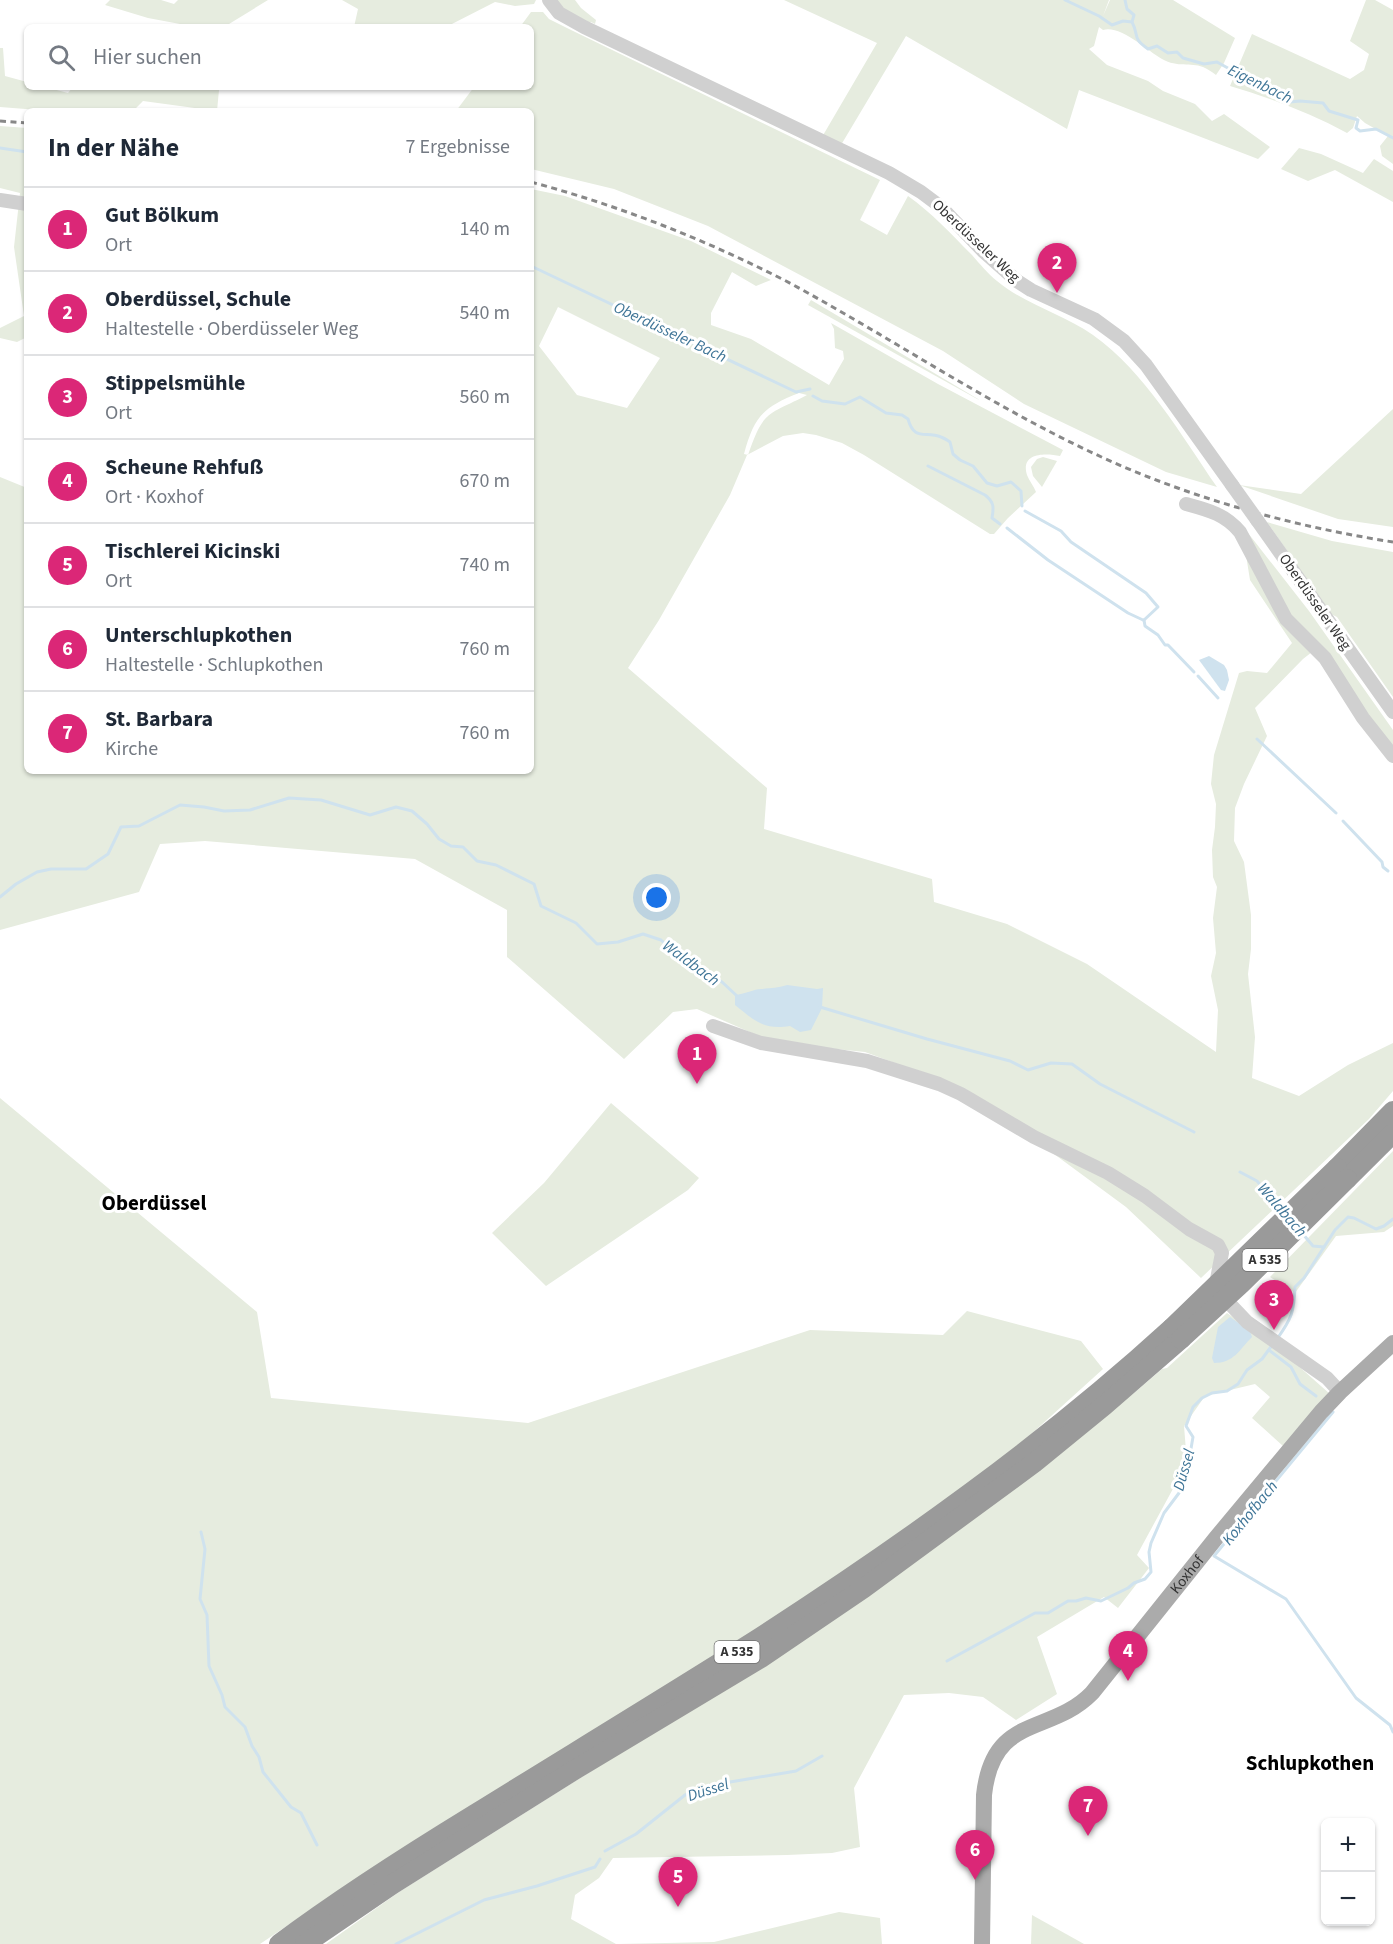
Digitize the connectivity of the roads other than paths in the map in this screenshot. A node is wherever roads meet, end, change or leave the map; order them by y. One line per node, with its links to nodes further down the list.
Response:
1 (547, 2): 5 (street, Oberdüsseler Weg, bridge)
2 (0, 200): 3 (street)
3 (24, 204)
4 (1186, 504): 6 (street, Oberdüsseler Weg)
5 (1393, 712)
6 (1393, 756)
7 (713, 1026): 13 (street)
8 (1393, 1111): 10 (highway, A 535)
9 (1393, 1133): 10 (highway, A 535)
10 (1342, 1174): 11 (highway, A 535, bridge)
11 (1177, 1333): 14 (highway, A 535); 15 (highway, A 535)
12 (1393, 1343): 13 (main road, Koxhof)
13 (1340, 1392): 16 (main road, Koxhof)
14 (279, 1944)
15 (305, 1944)
16 (982, 1944)

